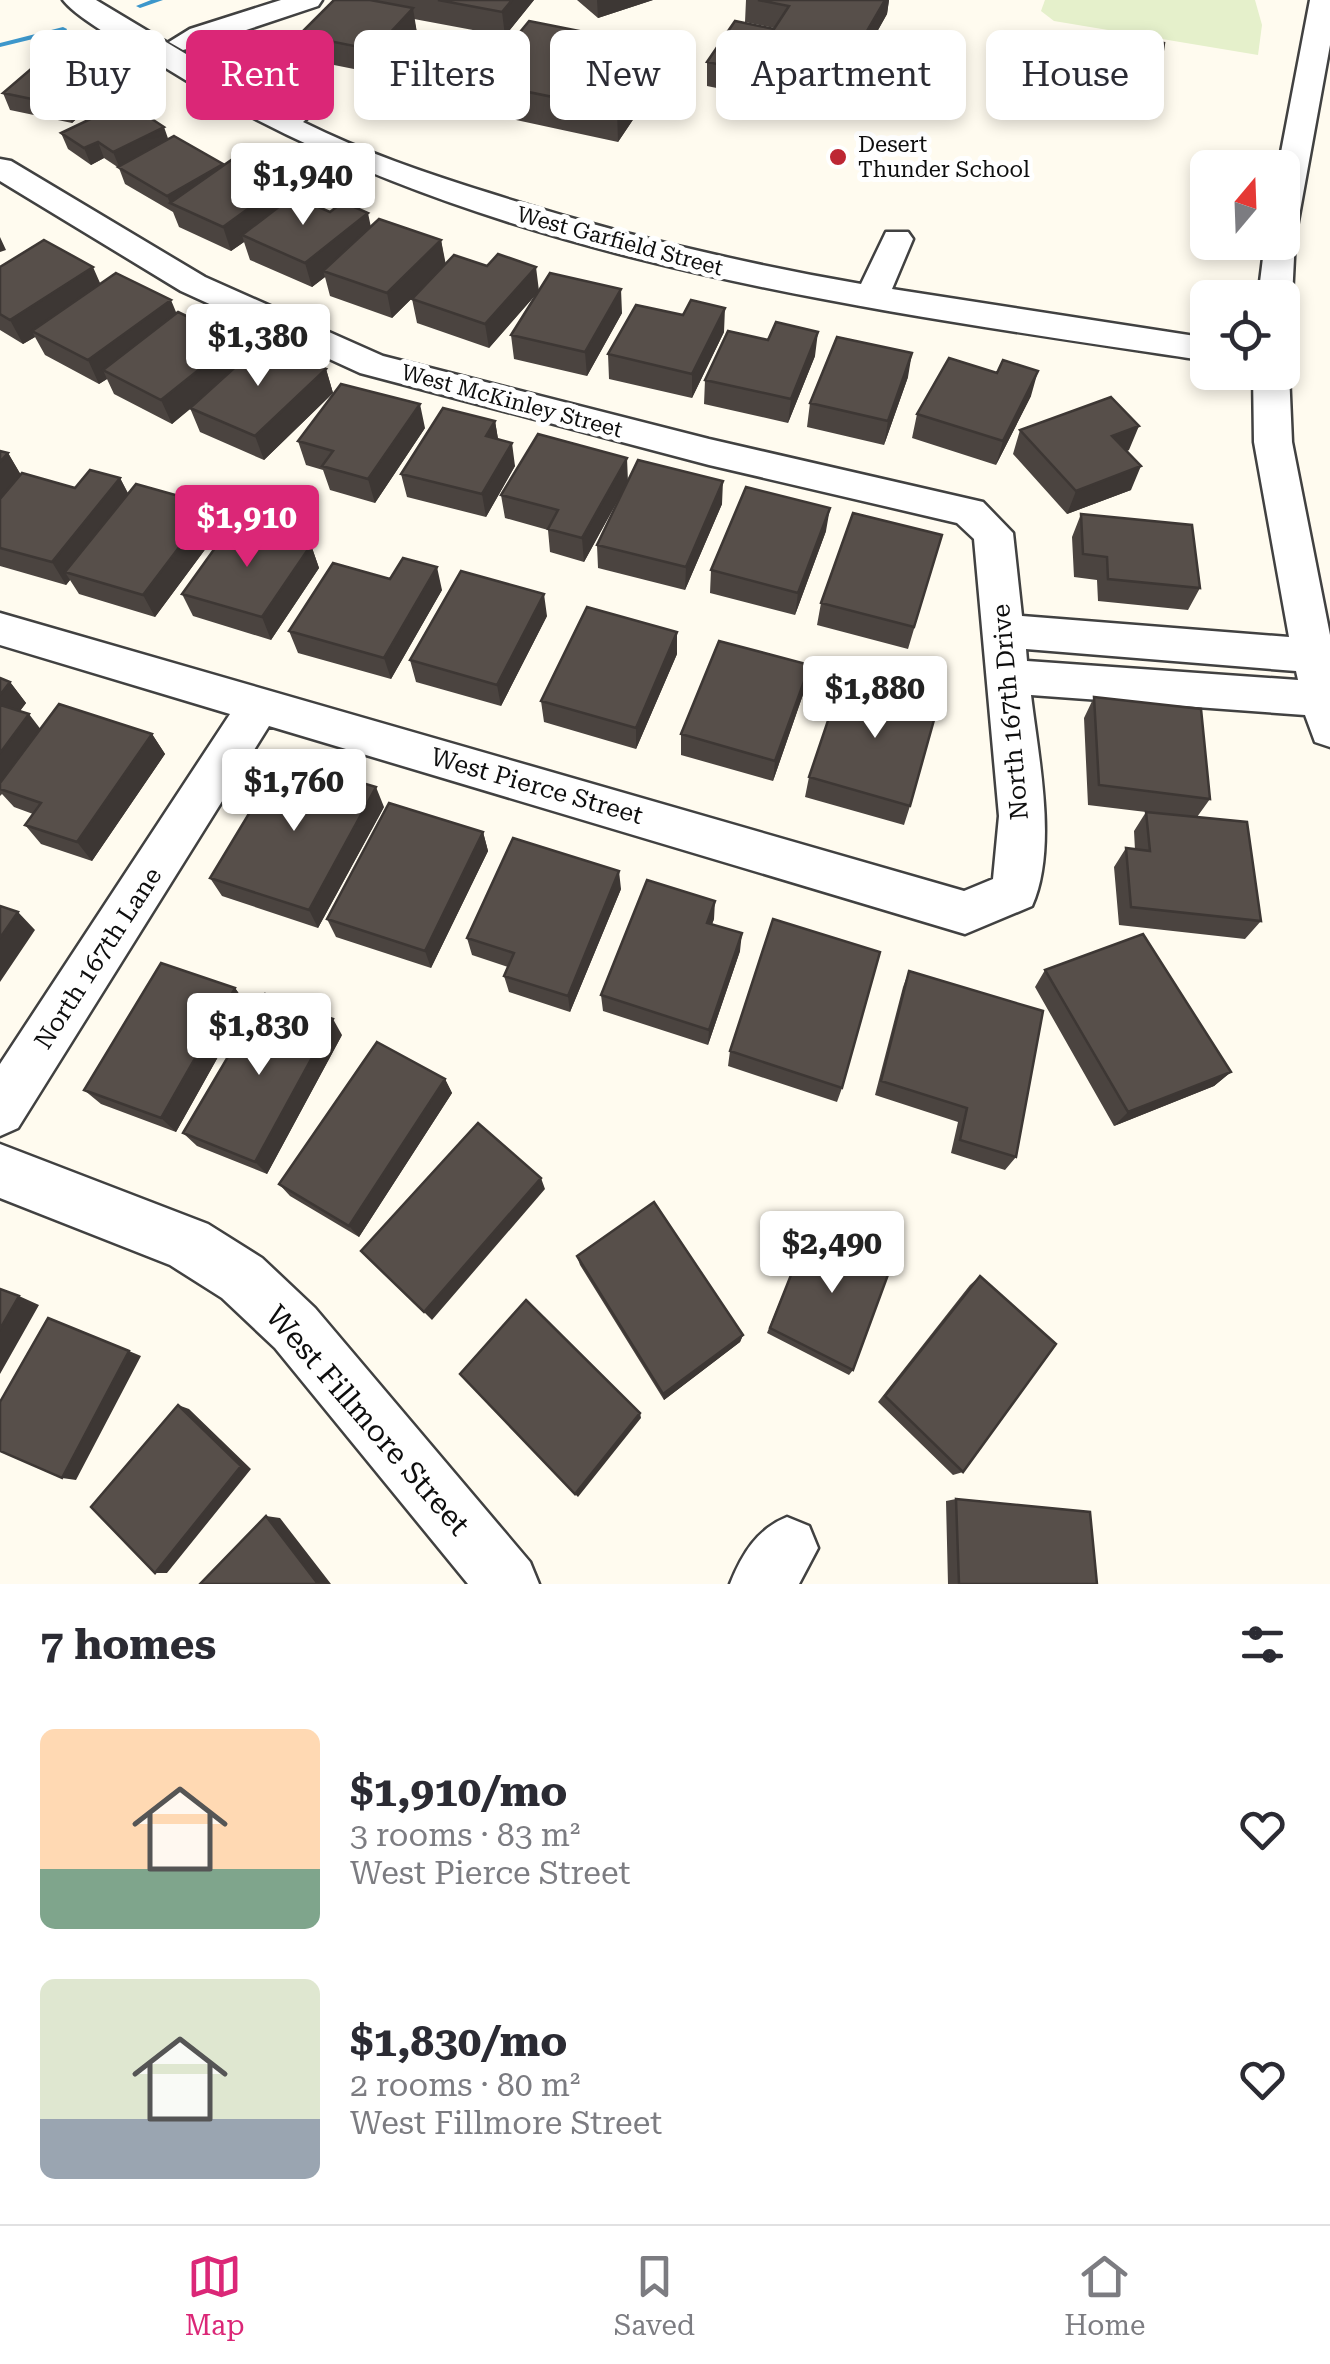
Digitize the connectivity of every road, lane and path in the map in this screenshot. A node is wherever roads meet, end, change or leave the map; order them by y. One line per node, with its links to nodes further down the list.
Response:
1 (308, 0): 5 (street)
2 (1324, 0): 6 (street)
3 (93, 11): 4 (street, West Garfield Street)
4 (122, 30)
5 (215, 30)
6 (1323, 46): 10 (street)
7 (166, 58): 9 (street, West Garfield Street)
8 (288, 120): 9 (street)
9 (283, 124): 13 (street, West Garfield Street)
10 (1300, 151)
11 (3, 168): 16 (street, West McKinley Street)
12 (897, 239): 13 (street)
13 (872, 297): 14 (street, West Garfield Street)
14 (1190, 347)
15 (1272, 390): 19 (street)
16 (992, 534): 18 (street, North 167th Drive)
17 (0, 628): 21 (street, West Pierce Street)
18 (1004, 631): 19 (street); 20 (street, North 167th Drive)
19 (1321, 656): 22 (street)
20 (1007, 676): 22 (street); 23 (street, North 167th Drive)
21 (260, 704): 23 (street, West Pierce Street); 24 (street, North 167th Lane)
22 (1328, 710)
23 (1015, 891)
24 (0, 1110)
25 (0, 1171): 26 (street, West Fillmore Street)
26 (508, 1584)

